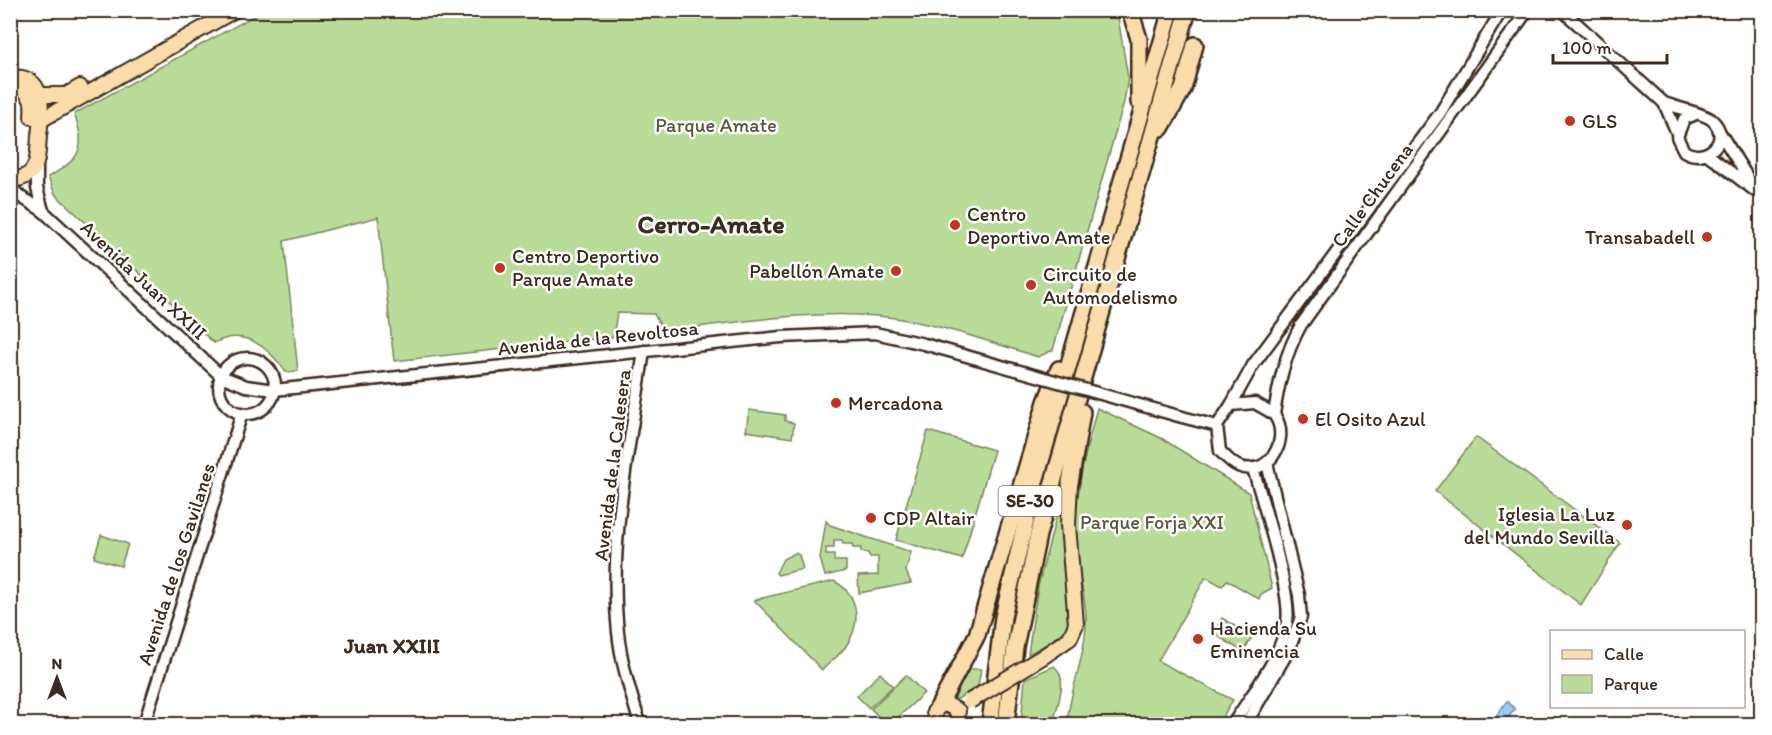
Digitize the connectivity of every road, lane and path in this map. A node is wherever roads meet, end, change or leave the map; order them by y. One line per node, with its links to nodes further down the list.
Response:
1 (219, 10): 14 (main road)
2 (235, 10): 17 (main road)
3 (1130, 10): 18 (highway)
4 (1171, 10): 18 (highway, SE-30)
5 (1188, 10): 21 (highway, SE-30)
6 (1502, 10): 34 (street, Calle Chucena)
7 (1528, 10): 36 (street, Calle Chucena)
8 (1562, 10): 10 (street)
9 (1574, 10): 10 (street)
10 (1595, 37): 15 (street)
11 (1195, 45): 21 (highway)
12 (10, 78): 14 (main road)
13 (10, 88): 24 (main road)
14 (41, 95): 17 (main road)
15 (1664, 103): 16 (street); 20 (street)
16 (1696, 114): 19 (street); 20 (street)
17 (41, 120): 23 (main road)
18 (1138, 126): 29 (highway, SE-30)
19 (1719, 131): 22 (street); 27 (street)
20 (1677, 133): 22 (street)
21 (1147, 152): 30 (highway, SE-30)
22 (1707, 154): 27 (street)
23 (37, 162): 25 (main road); 28 (street)
24 (10, 171)
25 (10, 180)
26 (10, 187): 28 (street, Avenida Juan XXIII)
27 (1759, 193)
28 (43, 211): 32 (street, Avenida Juan XXIII)
29 (1093, 282): 41 (highway); 44 (highway, SE-30)
30 (1097, 329): 40 (highway); 45 (highway, SE-30)
31 (644, 351): 33 (street, Avenida de la Revoltosa); 37 (street, Avenida de la Revoltosa, bridge); 43 (street, Avenida de la Calesera)
32 (221, 376): 33 (street, Avenida de la Revoltosa); 33 (street); 35 (street)
33 (274, 390): 35 (street)
34 (1232, 405): 36 (street); 37 (street)
35 (242, 413): 42 (street, Avenida de los Gavilanes)
36 (1274, 414): 38 (street)
37 (1217, 426): 39 (street)
38 (1267, 462): 39 (street); 47 (street)
39 (1253, 468): 46 (street)
40 (1070, 483): 41 (main road, bridge)
41 (944, 717)
42 (144, 724)
43 (640, 724)
44 (990, 724)
45 (1006, 724)
46 (1233, 724)
47 (1246, 724)

